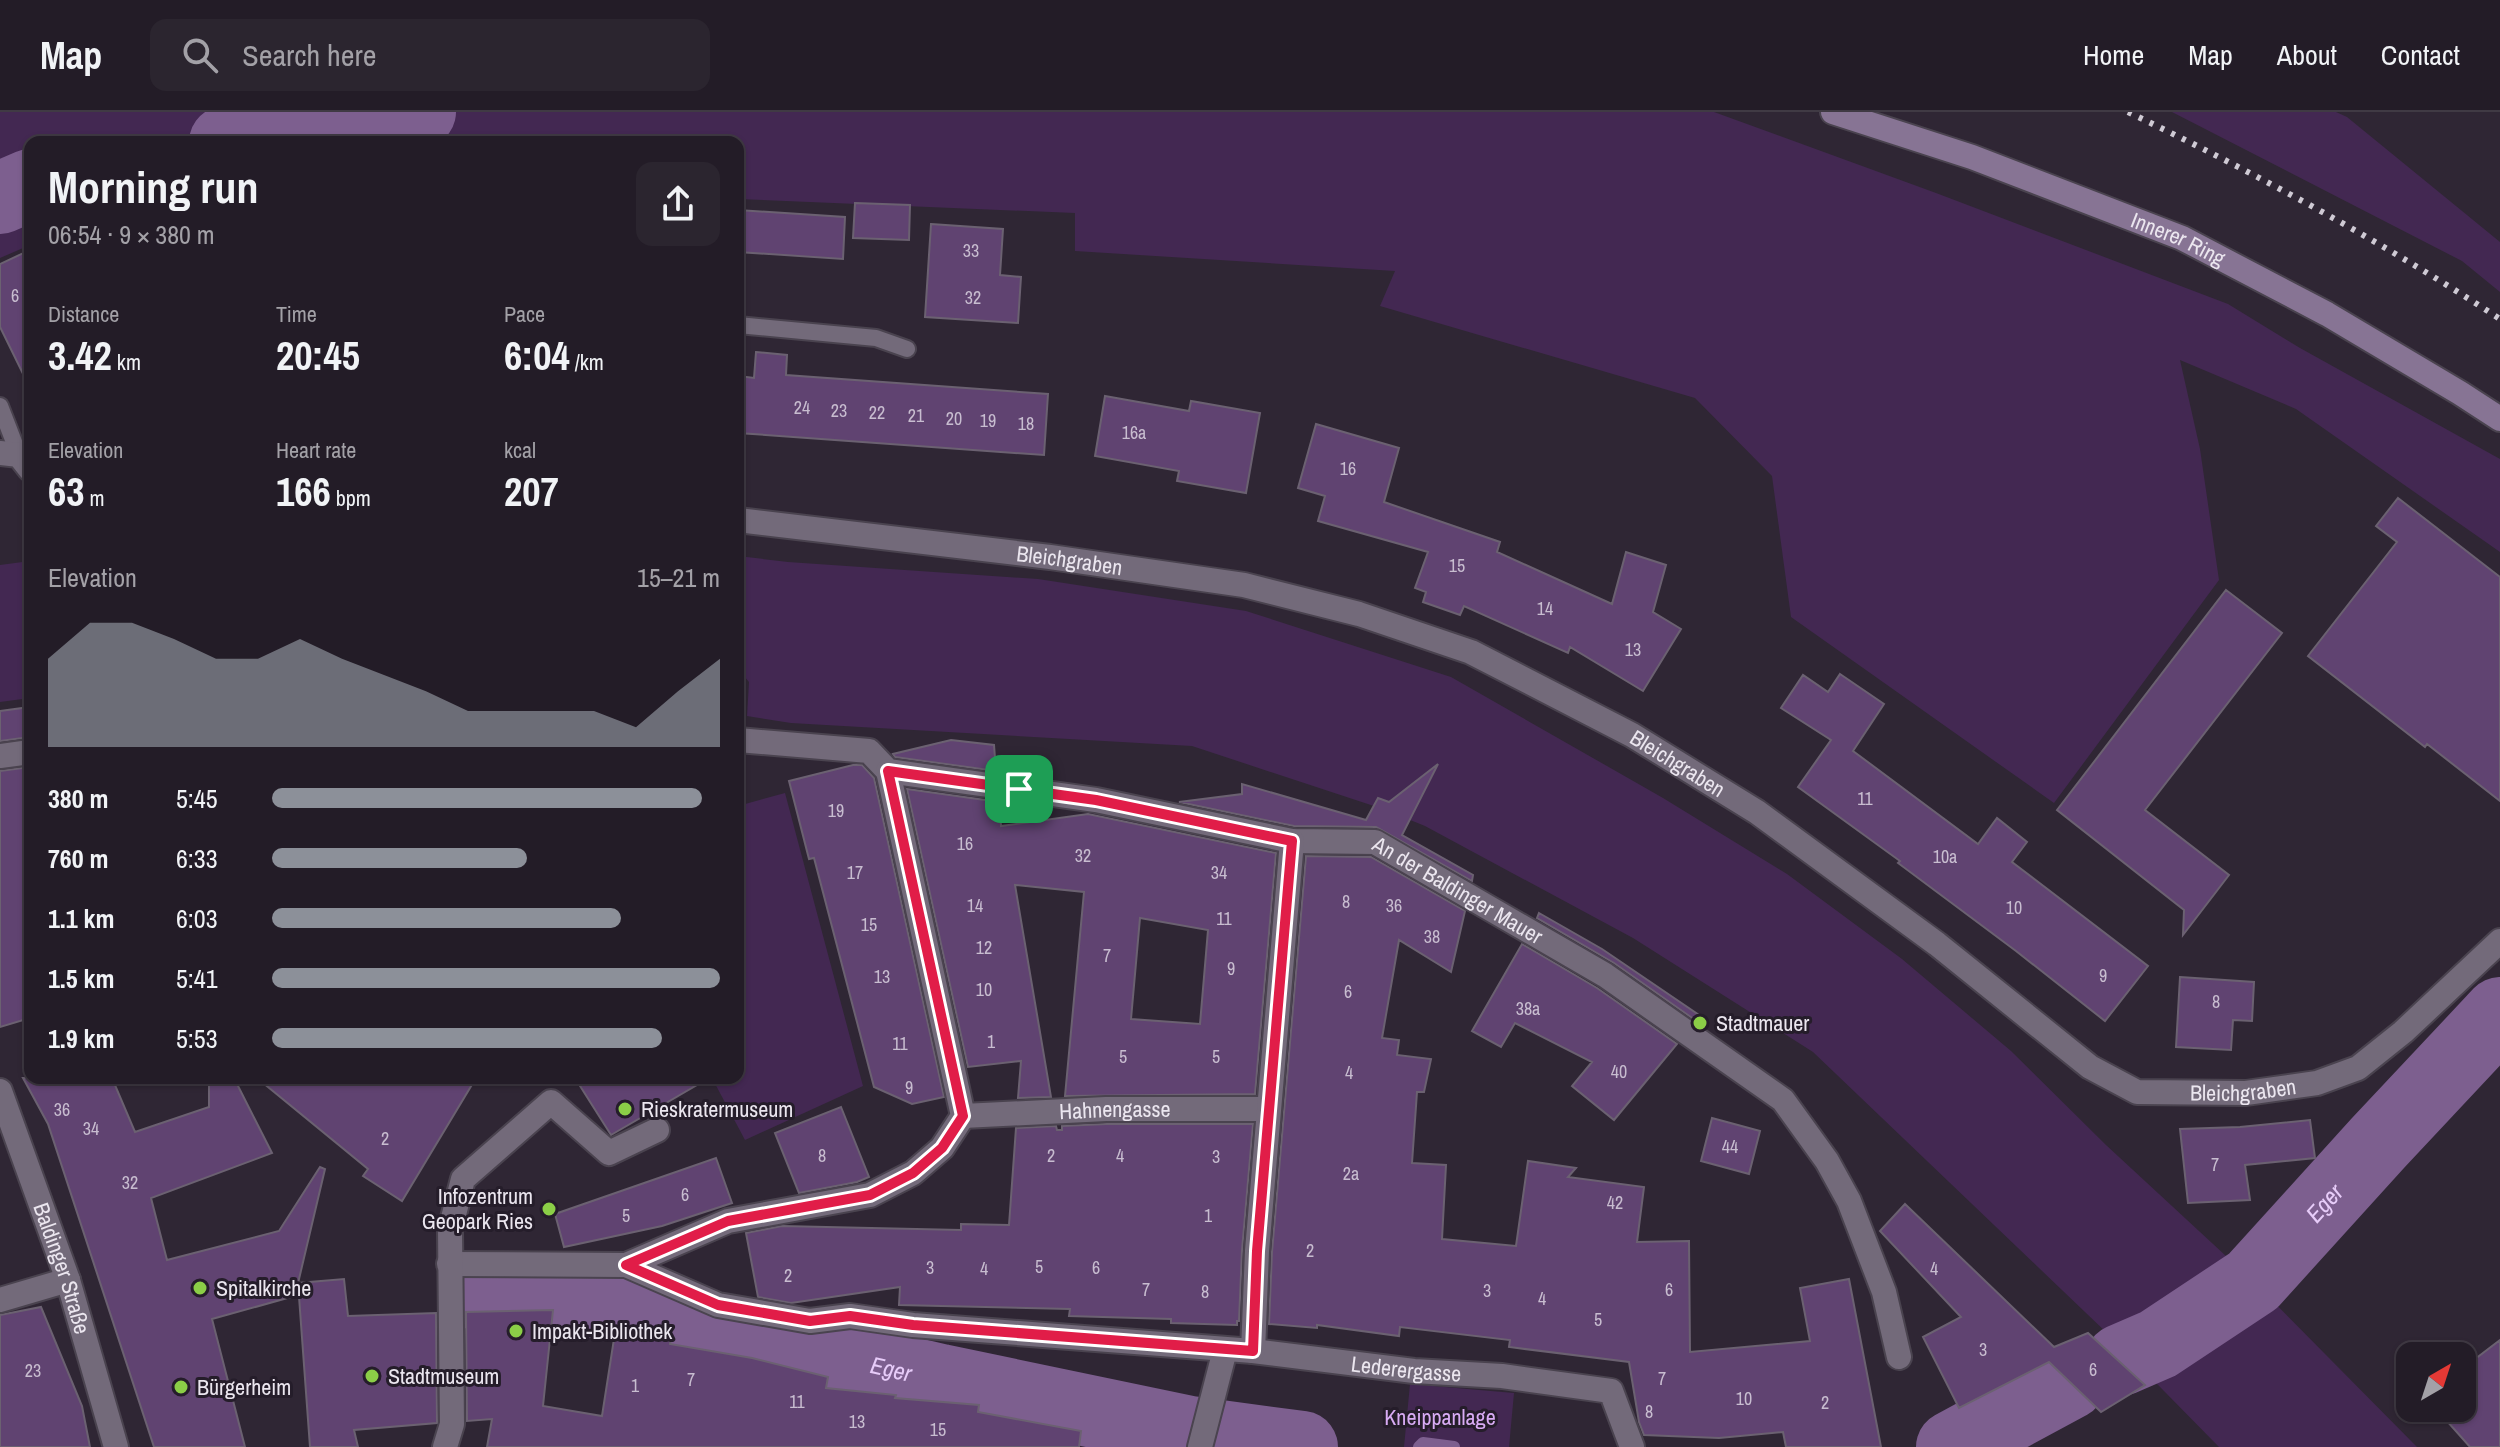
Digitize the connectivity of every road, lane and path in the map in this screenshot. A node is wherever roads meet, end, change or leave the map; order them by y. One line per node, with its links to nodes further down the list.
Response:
1 (1833, 112): 5 (main road, Innerer Ring)
2 (744, 326): 3 (lane)
3 (907, 349)
4 (0, 406): 6 (lane)
5 (2500, 419)
6 (16, 459)
7 (744, 521): 13 (street, Bleichgraben)
8 (744, 741): 11 (street, An der Baldinger Mauer)
9 (24, 753): 10 (street)
10 (0, 756)
11 (888, 771): 12 (street, An der Baldinger Mauer); 17 (street)
12 (1292, 841): 16 (street); 25 (street, An der Baldinger Mauer)
13 (2500, 941)
14 (548, 1090): 18 (street); 19 (street)
15 (0, 1091): 21 (street, Baldinger Straße)
16 (1268, 1109): 17 (street, Hahnengasse); 24 (street)
17 (963, 1116): 20 (street)
18 (657, 1130)
19 (449, 1264): 20 (street); 27 (street)
20 (626, 1265): 23 (street, Lederergasse)
21 (68, 1280): 22 (street); 26 (street, Baldinger Straße)
22 (0, 1300)
23 (1225, 1350): 24 (street, Lederergasse); 28 (street)
24 (1253, 1351): 29 (street, Lederergasse)
25 (1899, 1357)
26 (116, 1447)
27 (445, 1447)
28 (1200, 1447)
29 (1632, 1447)

